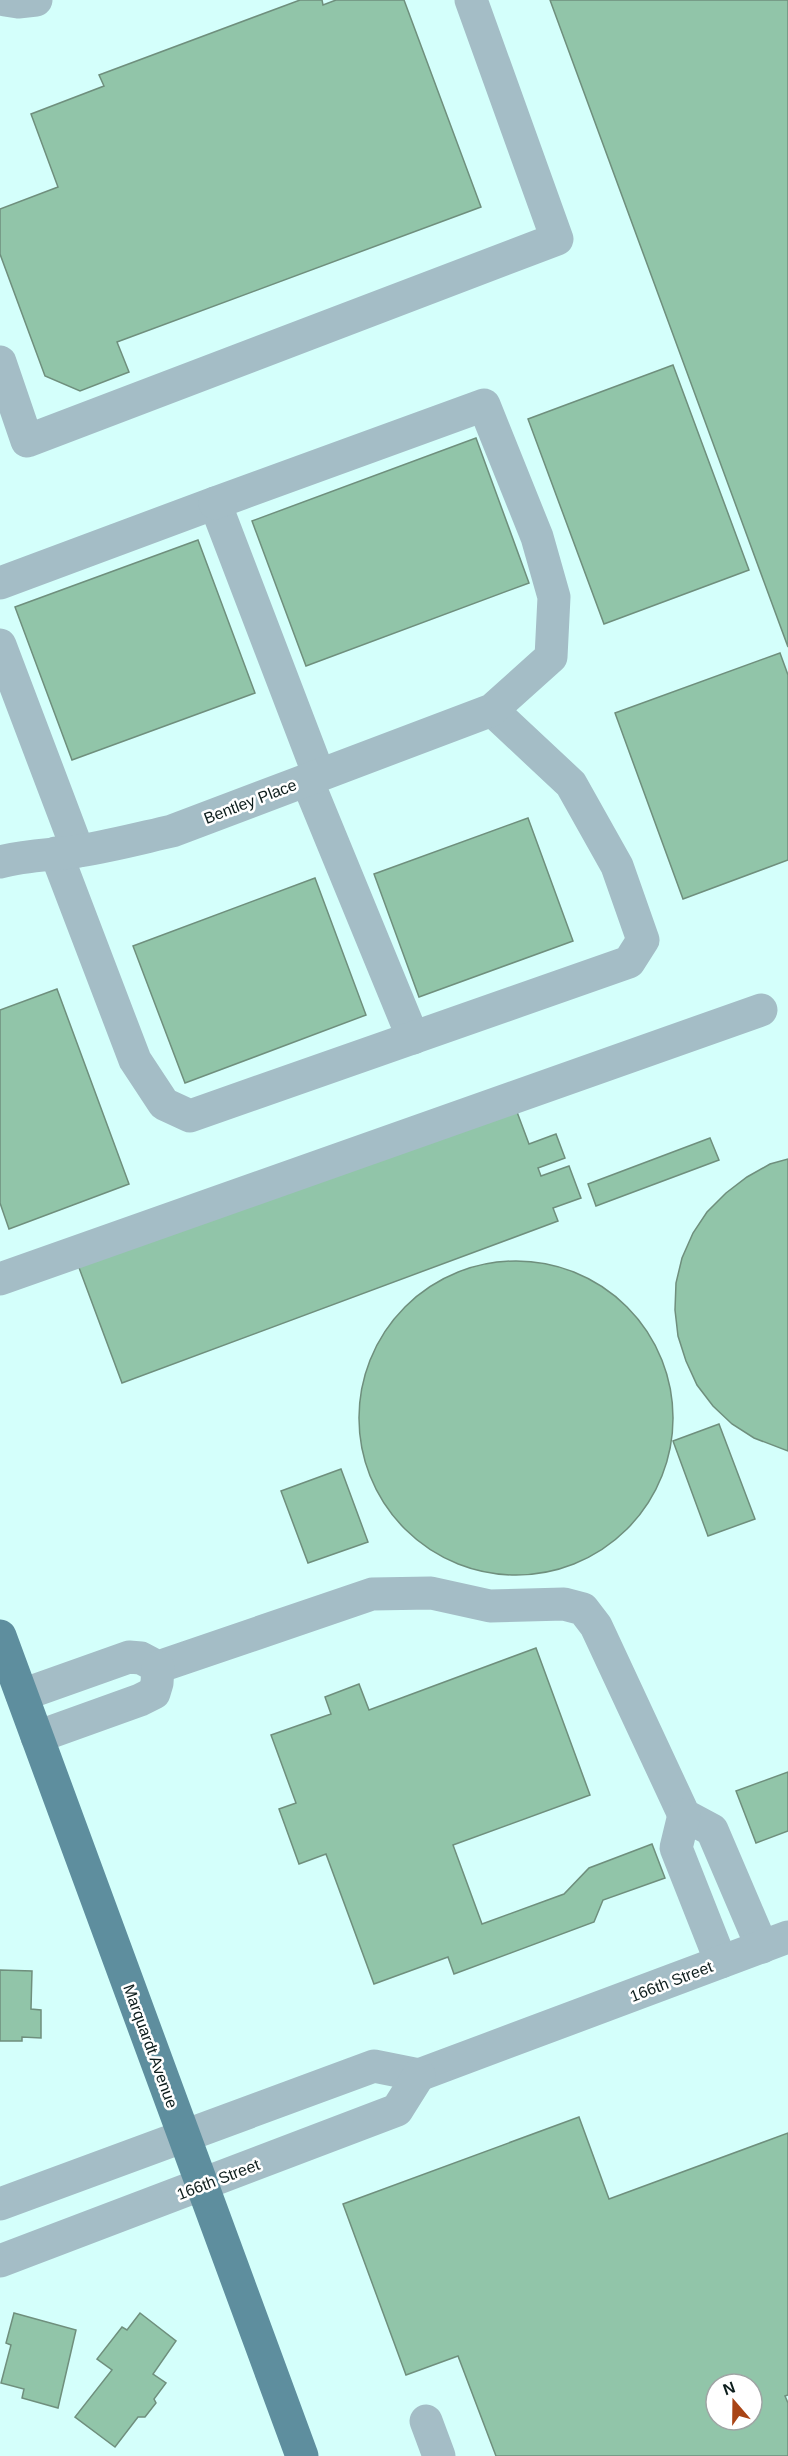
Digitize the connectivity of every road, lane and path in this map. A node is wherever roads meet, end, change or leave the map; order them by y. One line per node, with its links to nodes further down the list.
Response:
1 (5, 0): 2 (street)
2 (36, 0)
3 (471, 0): 4 (street)
4 (0, 362)
5 (215, 503): 6 (street); 8 (street); 9 (street)
6 (0, 583)
7 (0, 645): 10 (street)
8 (492, 710): 9 (street, Bentley Place); 13 (street)
9 (313, 777): 10 (street, Bentley Place); 13 (street)
10 (67, 852): 11 (street, Bentley Place); 13 (street)
11 (0, 862)
12 (761, 1010): 14 (street)
13 (413, 1038)
14 (0, 1279)
15 (0, 1636): 17 (main road, Marquardt Avenue)
16 (158, 1667): 17 (street); 18 (street); 19 (street)
17 (22, 1695): 18 (main road, Marquardt Avenue)
18 (37, 1737): 23 (main road, Marquardt Avenue)
19 (684, 1815): 20 (street); 21 (street)
20 (775, 1942): 21 (street, 166th Street)
21 (721, 1962): 22 (street, 166th Street)
22 (419, 2076): 23 (street); 24 (street, 166th Street)
23 (184, 2136): 24 (main road, Marquardt Avenue); 25 (street)
24 (202, 2185): 26 (street, 166th Street); 28 (main road, Marquardt Avenue)
25 (0, 2204)
26 (0, 2261)
27 (426, 2421): 29 (street)
28 (302, 2456)
29 (439, 2456)

